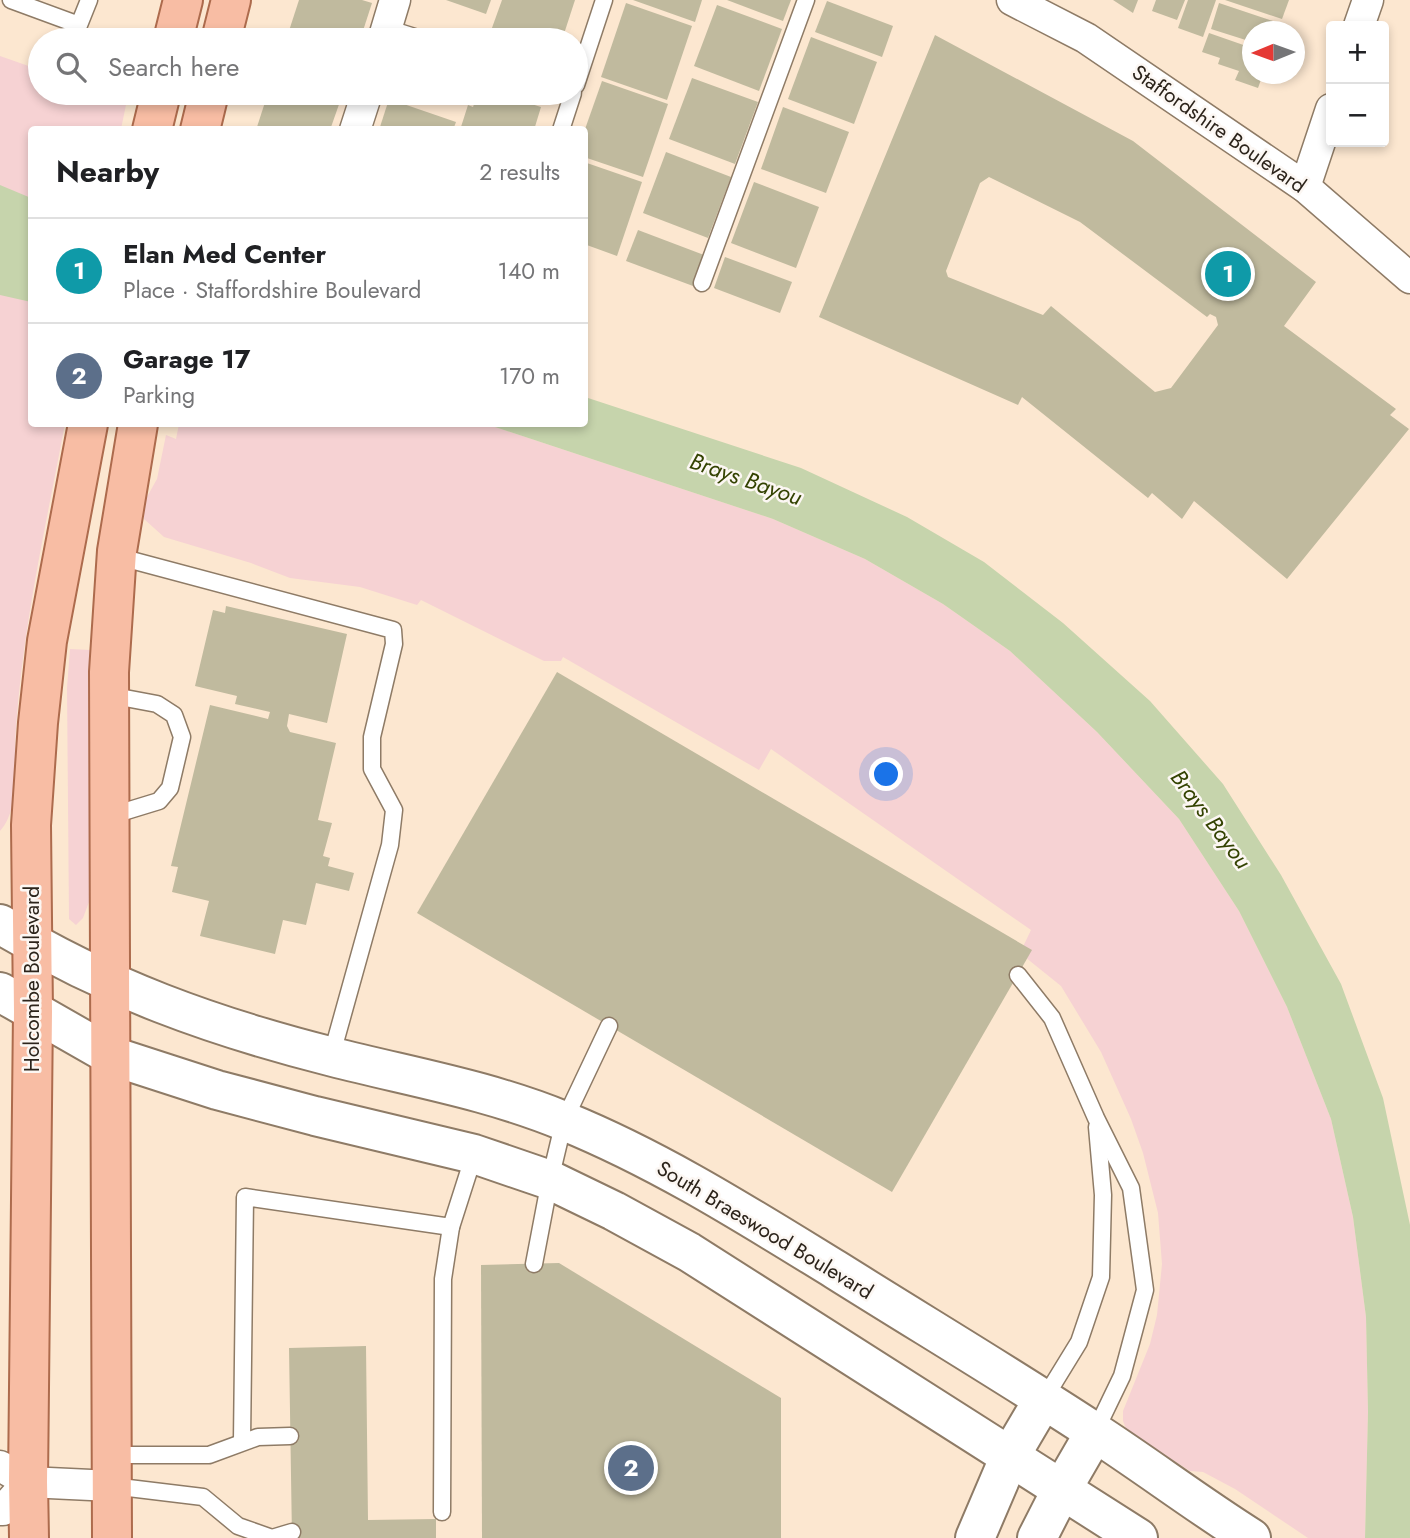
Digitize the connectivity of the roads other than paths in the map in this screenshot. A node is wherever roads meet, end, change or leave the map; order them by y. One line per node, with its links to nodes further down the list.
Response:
1 (11, 0): 2 (lane)
2 (89, 0)
3 (183, 0): 11 (main road)
4 (231, 0): 12 (main road)
5 (395, 0): 13 (street)
6 (604, 0): 14 (lane)
7 (806, 0): 24 (lane)
8 (1012, 0): 22 (street, Staffordshire Boulevard)
9 (1368, 0): 10 (street)
10 (1361, 21)
11 (176, 28)
12 (224, 28)
13 (387, 28)
14 (588, 49)
15 (206, 105): 19 (main road)
16 (363, 105): 20 (street)
17 (569, 105): 21 (lane)
18 (1326, 124): 22 (street)
19 (201, 126)
20 (356, 126)
21 (562, 126)
22 (1305, 187): 23 (street, Staffordshire Boulevard)
23 (1410, 278)
24 (702, 283)
25 (87, 427): 30 (main road, Holcombe Boulevard)
26 (136, 429): 27 (main road)
27 (117, 556): 28 (main road); 40 (lane)
28 (109, 695): 29 (main road); 29 (lane)
29 (110, 817): 35 (main road)
30 (31, 825): 31 (main road); 33 (main road, Holcombe Boulevard)
31 (0, 850)
32 (0, 924): 33 (main road, South Braeswood Boulevard)
33 (32, 944): 35 (main road, South Braeswood Boulevard); 37 (main road, Holcombe Boulevard)
34 (1018, 975): 41 (lane)
35 (112, 985): 39 (main road); 40 (main road, South Braeswood Boulevard)
36 (0, 992): 37 (main road)
37 (33, 1012): 39 (main road); 53 (main road, Holcombe Boulevard)
38 (609, 1026): 42 (lane)
39 (112, 1056): 43 (main road); 52 (main road)
40 (331, 1057): 42 (main road, South Braeswood Boulevard)
41 (1097, 1118): 47 (lane); 48 (lane)
42 (564, 1121): 44 (lane); 47 (main road, South Braeswood Boulevard)
43 (474, 1154): 44 (main road); 45 (lane)
44 (550, 1180): 46 (lane); 51 (main road)
45 (451, 1227): 50 (lane); 56 (lane)
46 (534, 1264)
47 (1043, 1400): 48 (main road, South Braeswood Boulevard); 51 (main road)
48 (1095, 1432): 54 (main road); 57 (main road, South Braeswood Boulevard)
49 (290, 1436): 50 (lane)
50 (242, 1441): 52 (lane)
51 (1010, 1456): 54 (main road); 61 (main road)
52 (112, 1471): 53 (street); 58 (lane); 60 (main road)
53 (14, 1474): 55 (street); 59 (main road, Holcombe Boulevard)
54 (1062, 1489): 62 (main road); 63 (main road)
55 (0, 1510)
56 (442, 1512)
57 (1238, 1530)
58 (292, 1532)
59 (29, 1538)
60 (112, 1538)
61 (975, 1538)
62 (1037, 1538)
63 (1138, 1538)

